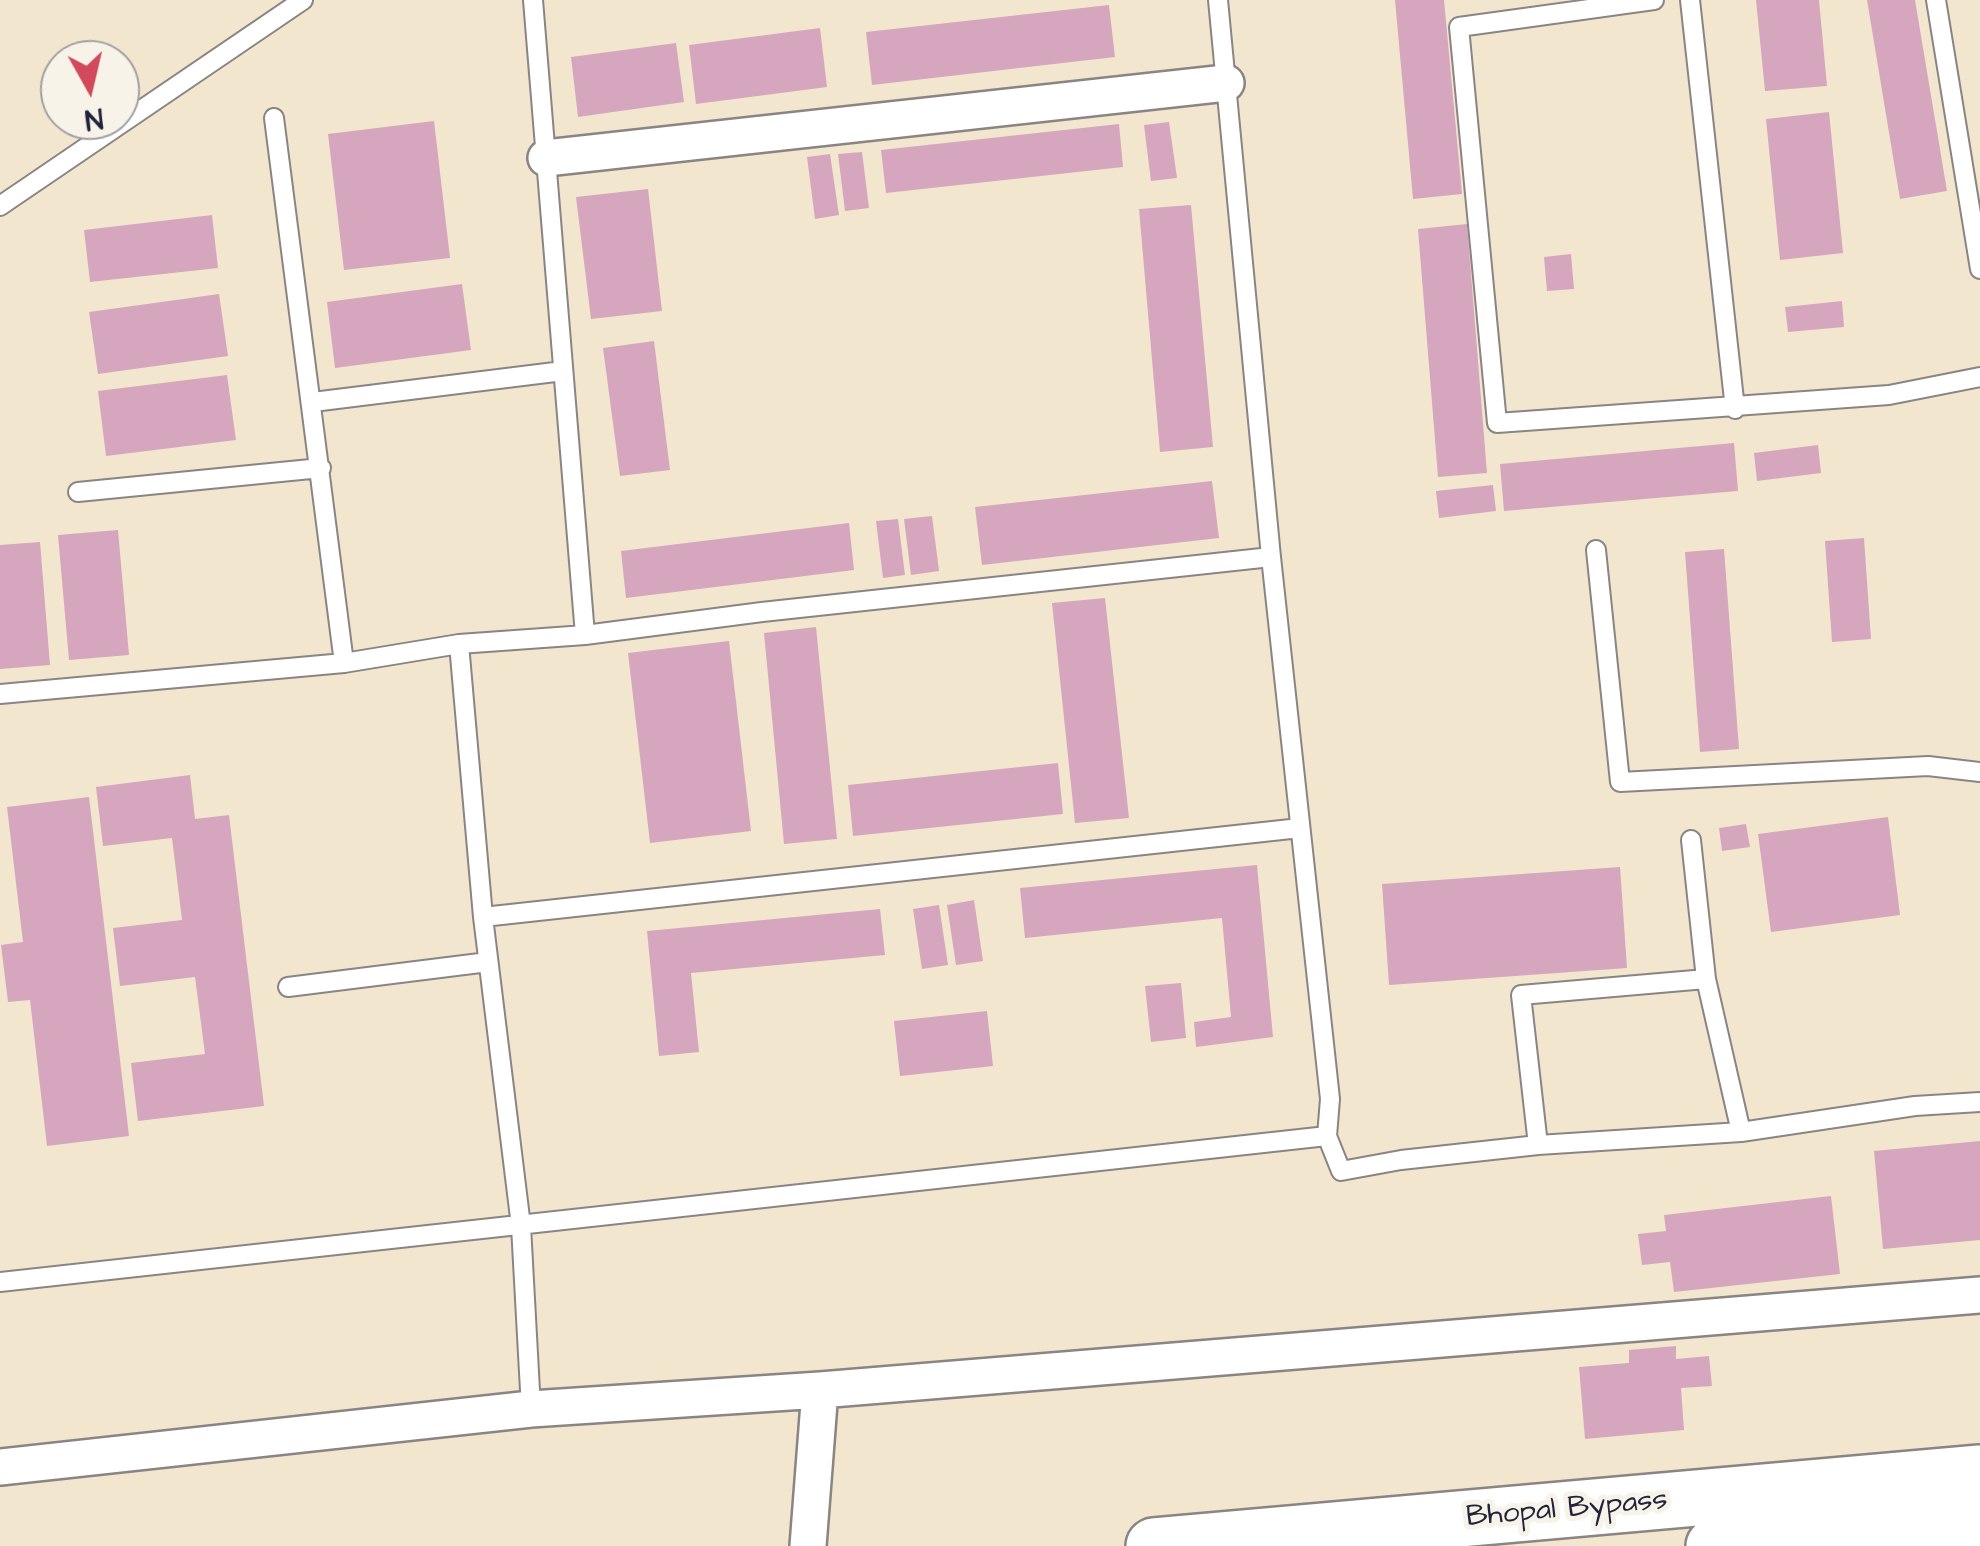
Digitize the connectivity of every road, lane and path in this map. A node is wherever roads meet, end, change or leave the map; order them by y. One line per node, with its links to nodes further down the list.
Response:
1 (304, 0): 10 (lane)
2 (533, 0): 9 (lane)
3 (1218, 0): 7 (lane)
4 (1654, 0): 15 (lane)
5 (1690, 0): 15 (lane)
6 (1936, 0): 11 (lane)
7 (1226, 83): 9 (street); 19 (lane)
8 (274, 118): 14 (lane)
9 (546, 158): 12 (lane)
10 (0, 206)
11 (1980, 269)
12 (563, 372): 14 (lane); 20 (lane)
13 (1980, 377): 15 (lane)
14 (313, 402): 16 (lane)
15 (1734, 409)
16 (321, 468): 17 (lane); 22 (lane)
17 (78, 492)
18 (1596, 550): 24 (lane)
19 (1271, 558): 20 (lane); 25 (lane)
20 (584, 635): 21 (lane)
21 (459, 644): 22 (lane); 27 (lane)
22 (344, 662): 23 (lane)
23 (0, 694)
24 (1980, 772)
25 (1300, 828): 27 (lane); 33 (lane)
26 (1691, 840): 29 (lane)
27 (483, 916): 28 (lane)
28 (488, 962): 30 (lane); 35 (lane)
29 (1706, 979): 32 (lane); 34 (lane)
30 (288, 987)
31 (1980, 1102): 32 (lane)
32 (1741, 1132): 34 (lane)
33 (1328, 1136): 34 (lane); 35 (lane)
34 (1538, 1146)
35 (521, 1226): 36 (lane); 39 (lane)
36 (0, 1282)
37 (1980, 1295): 38 (street)
38 (820, 1390): 39 (street); 44 (street)
39 (531, 1409): 40 (street)
40 (0, 1467)
41 (1980, 1473): 45 (main road, Bhopal Bypass)
42 (1980, 1522): 43 (main road)
43 (1890, 1538): 46 (main road)
44 (808, 1546)
45 (1154, 1546)
46 (1714, 1546)

